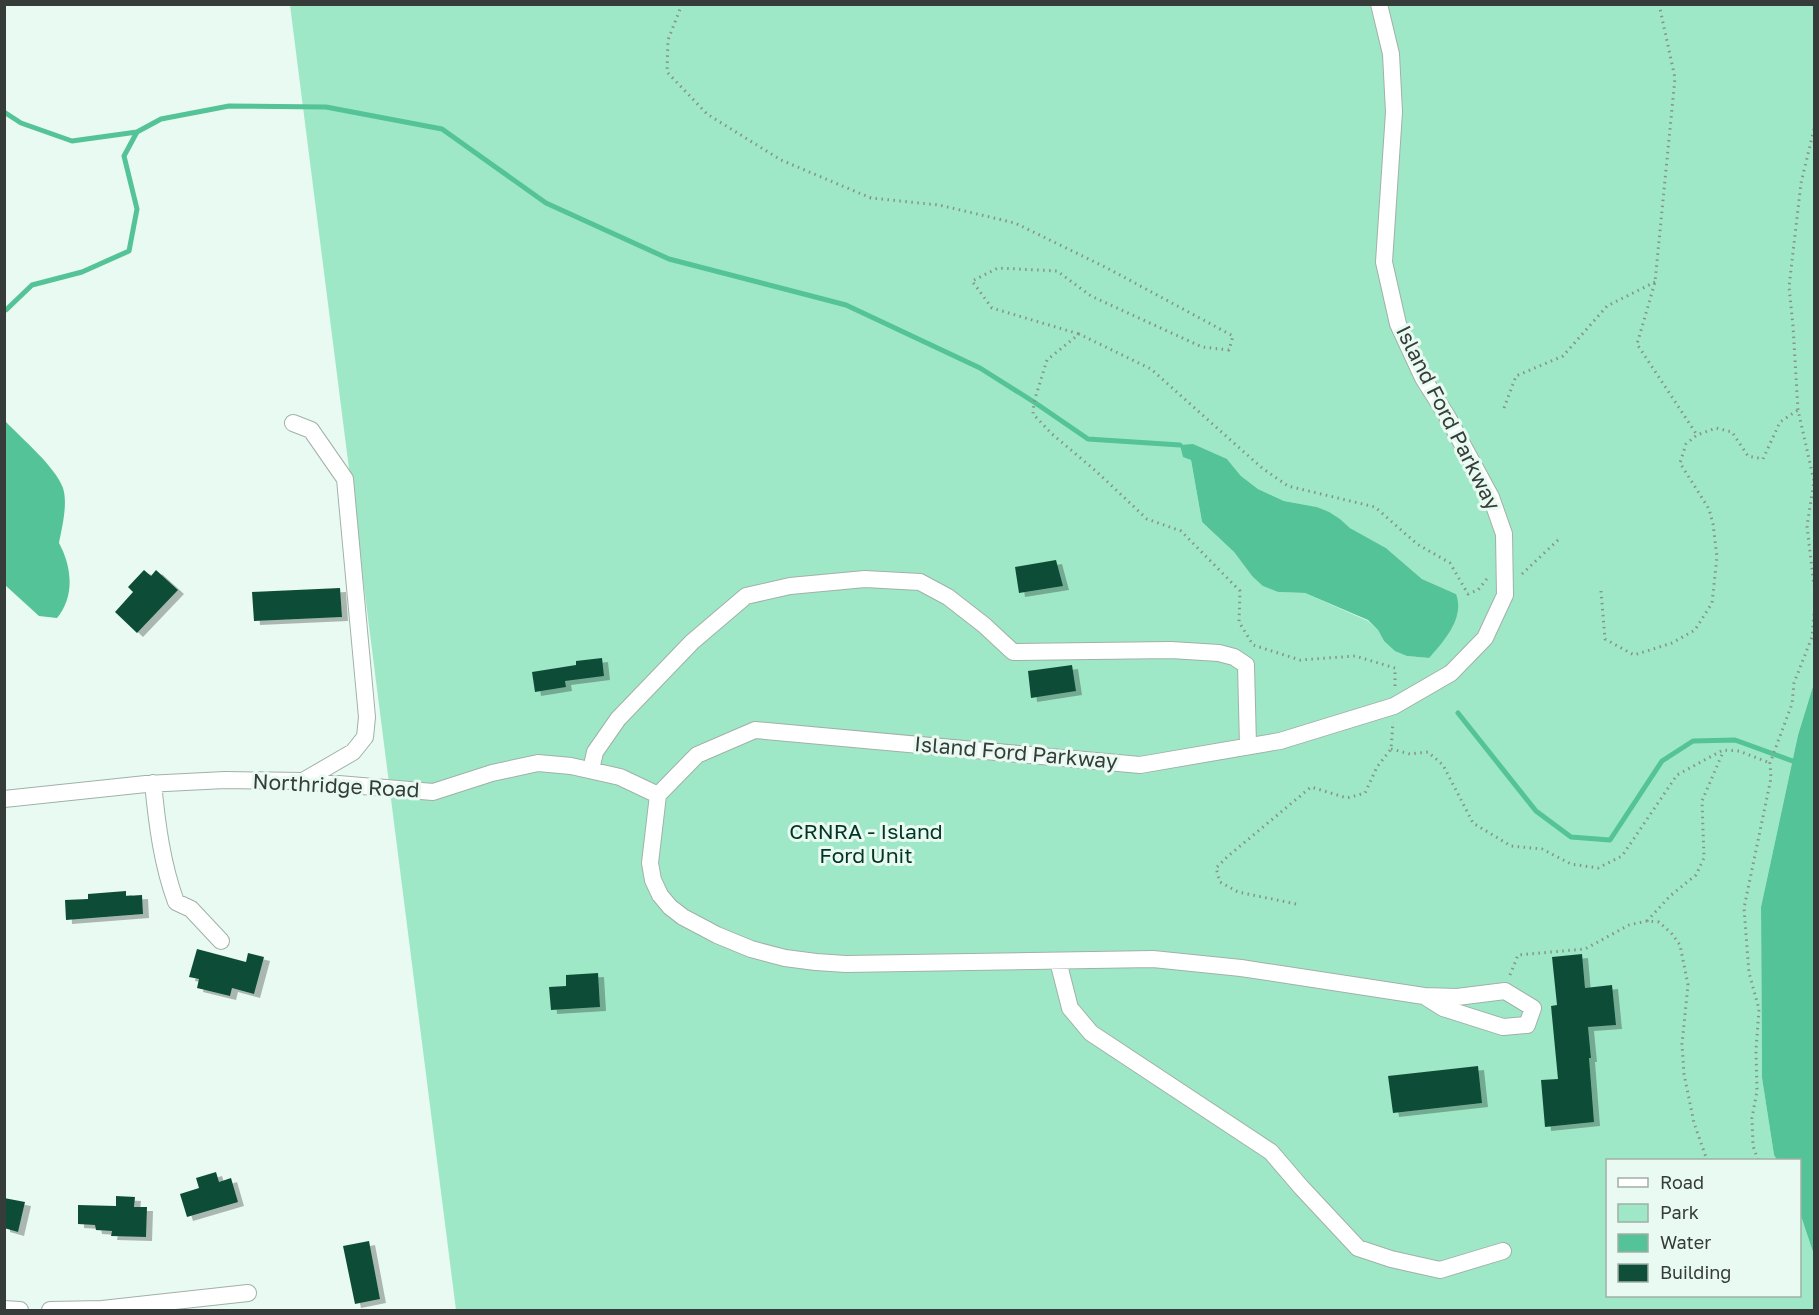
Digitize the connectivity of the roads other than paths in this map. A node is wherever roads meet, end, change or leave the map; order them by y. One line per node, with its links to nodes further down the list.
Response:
1 (1379, 4): 3 (street, Island Ford Parkway)
2 (293, 423): 5 (street)
3 (1248, 746): 4 (street); 7 (street, Island Ford Parkway)
4 (591, 770): 5 (street, Northridge Road); 7 (street, Northridge Road)
5 (303, 781): 6 (street, Northridge Road)
6 (153, 783): 8 (street, Northridge Road); 9 (street)
7 (658, 795): 10 (street)
8 (4, 799)
9 (221, 941)
10 (1058, 961): 11 (street); 12 (street)
11 (1420, 995): 11 (street)
12 (1503, 1251)
13 (248, 1293): 16 (street)
14 (4, 1309): 15 (street)
15 (20, 1311)
16 (50, 1311)

